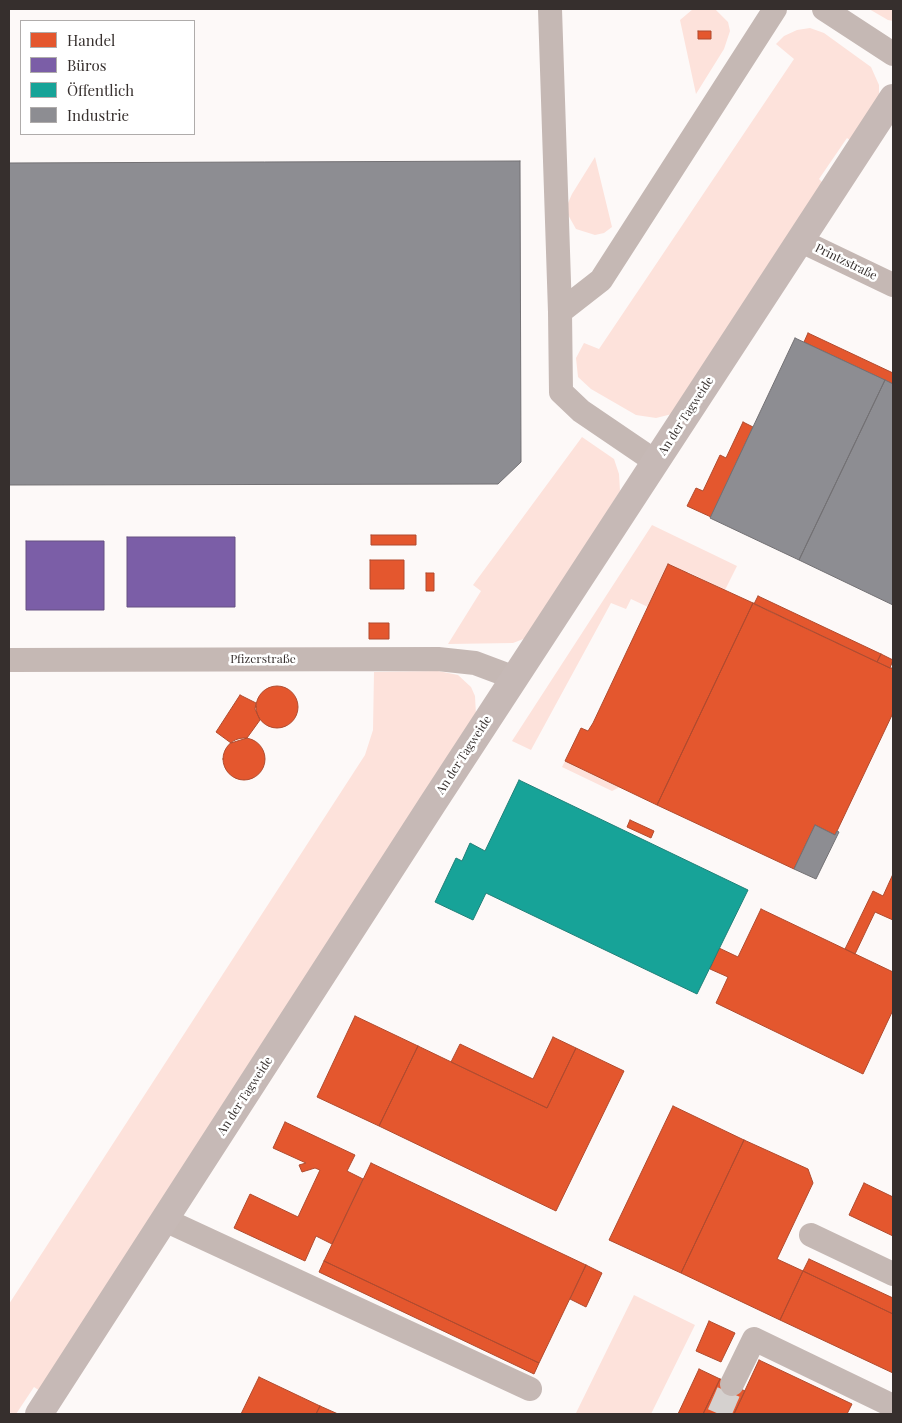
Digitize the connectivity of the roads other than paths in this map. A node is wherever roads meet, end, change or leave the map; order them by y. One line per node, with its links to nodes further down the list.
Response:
1 (550, 9): 8 (street)
2 (775, 9): 8 (street)
3 (824, 9): 4 (street)
4 (893, 54)
5 (893, 98): 6 (main road, An der Tagweide)
6 (799, 240): 7 (street, Printzstraße); 9 (main road, An der Tagweide)
7 (893, 285)
8 (560, 312): 9 (street)
9 (656, 462): 11 (main road, An der Tagweide)
10 (9, 660): 11 (street, Pfizerstraße)
11 (515, 678): 12 (main road, An der Tagweide)
12 (165, 1220): 16 (street); 18 (main road, An der Tagweide)
13 (811, 1236): 14 (street)
14 (893, 1274)
15 (732, 1384): 17 (street)
16 (530, 1389)
17 (893, 1406)
18 (39, 1414)

